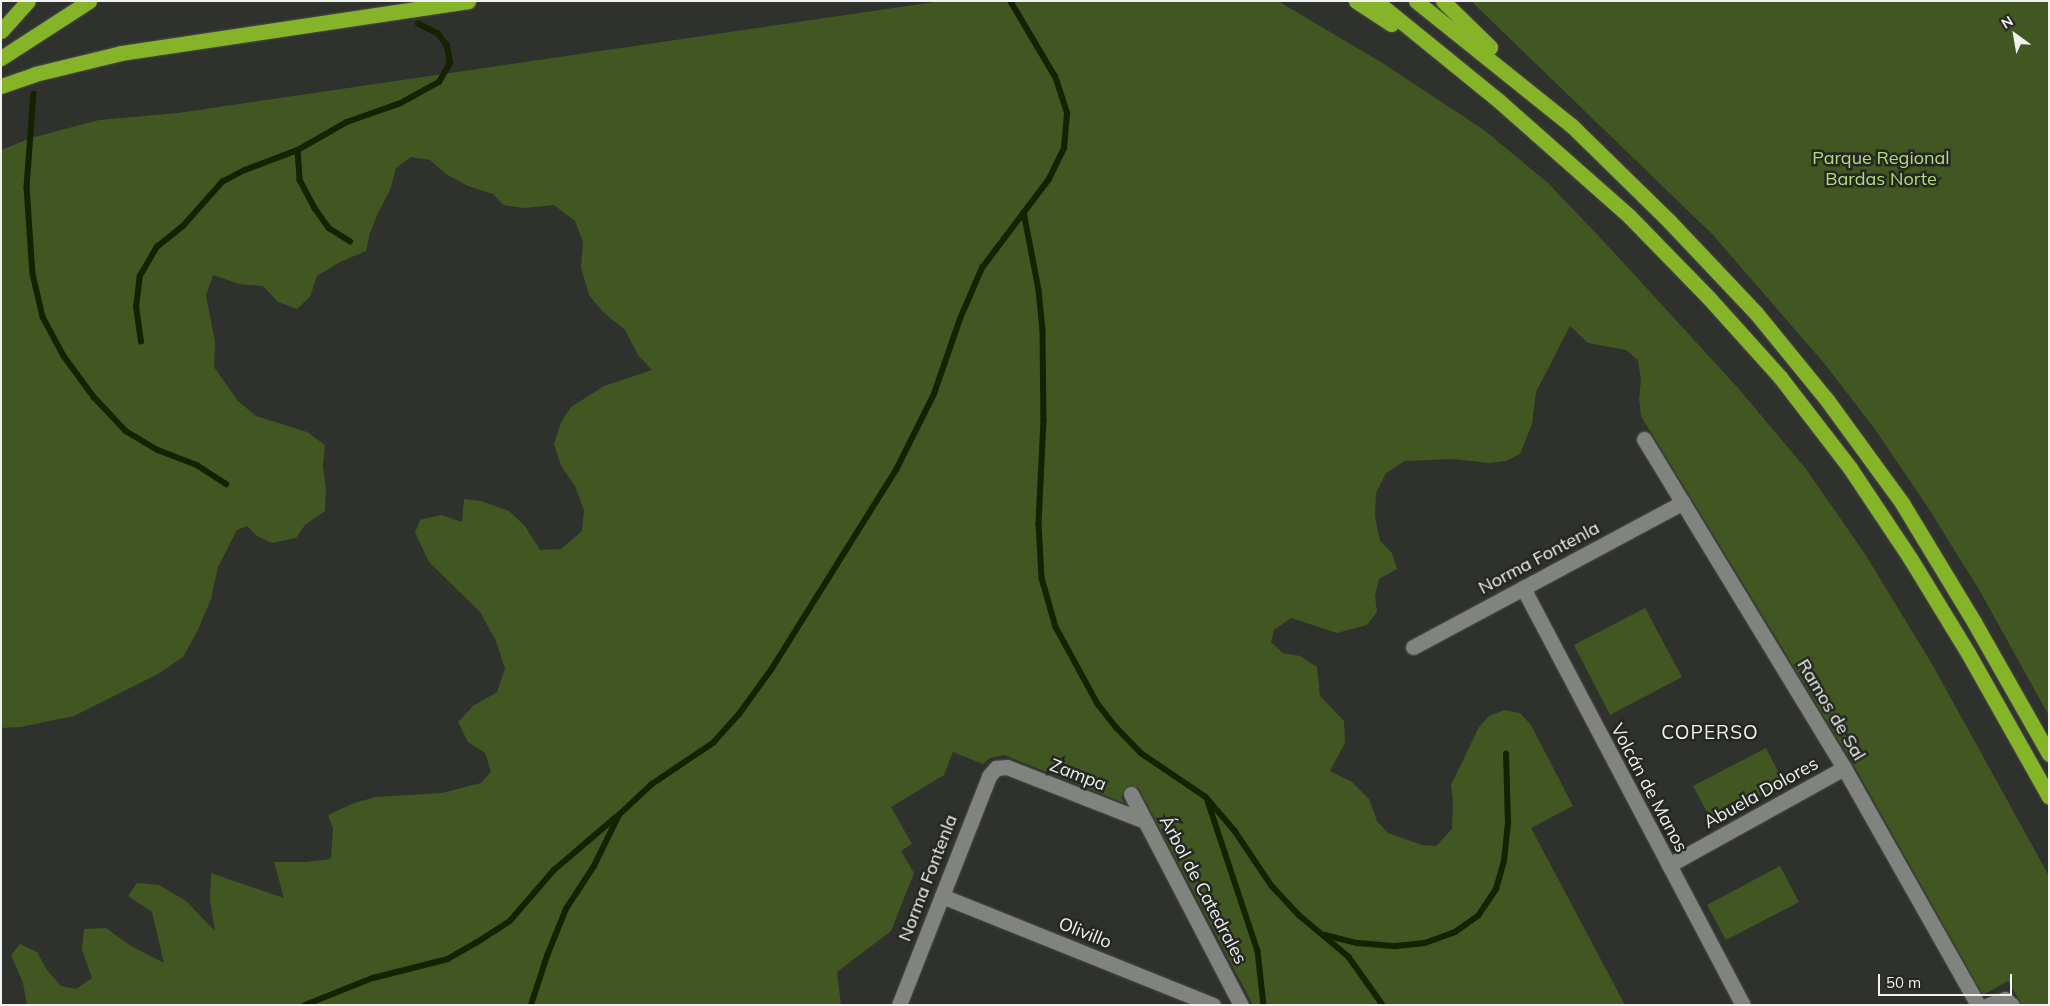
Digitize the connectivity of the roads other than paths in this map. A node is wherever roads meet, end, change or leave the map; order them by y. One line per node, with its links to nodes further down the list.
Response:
1 (28, 1): 8 (highway)
2 (89, 1): 9 (highway)
3 (468, 1): 11 (highway)
4 (1356, 1): 10 (highway)
5 (1376, 1): 10 (highway)
6 (1416, 1): 12 (highway)
7 (1443, 1): 12 (highway)
8 (1, 31)
9 (1, 58)
10 (1460, 68): 21 (highway)
11 (1, 86)
12 (1572, 126): 17 (highway)
13 (1644, 439): 14 (street, Ramos de Sal)
14 (1683, 502): 15 (street, Norma Fontenla); 19 (street, Ramos de Sal)
15 (1522, 588): 16 (street, Norma Fontenla); 23 (street, Volcán de Manos)
16 (1413, 647)
17 (2049, 754)
18 (996, 768): 22 (street, Zampa); 24 (street, Norma Fontenla)
19 (1844, 768): 23 (street, Abuela Dolores); 29 (street, Ramos de Sal)
20 (1131, 794): 22 (street, Árbol de Catedrales)
21 (2049, 796)
22 (1145, 821): 27 (street, Árbol de Catedrales)
23 (1669, 865): 28 (street, Volcán de Manos)
24 (942, 896): 25 (street, Norma Fontenla); 26 (street, Olivillo)
25 (899, 1005)
26 (1213, 1005)
27 (1241, 1005)
28 (1743, 1005)
29 (1978, 1005)
30 (1988, 1005): 31 (street)
31 (2012, 1005)

